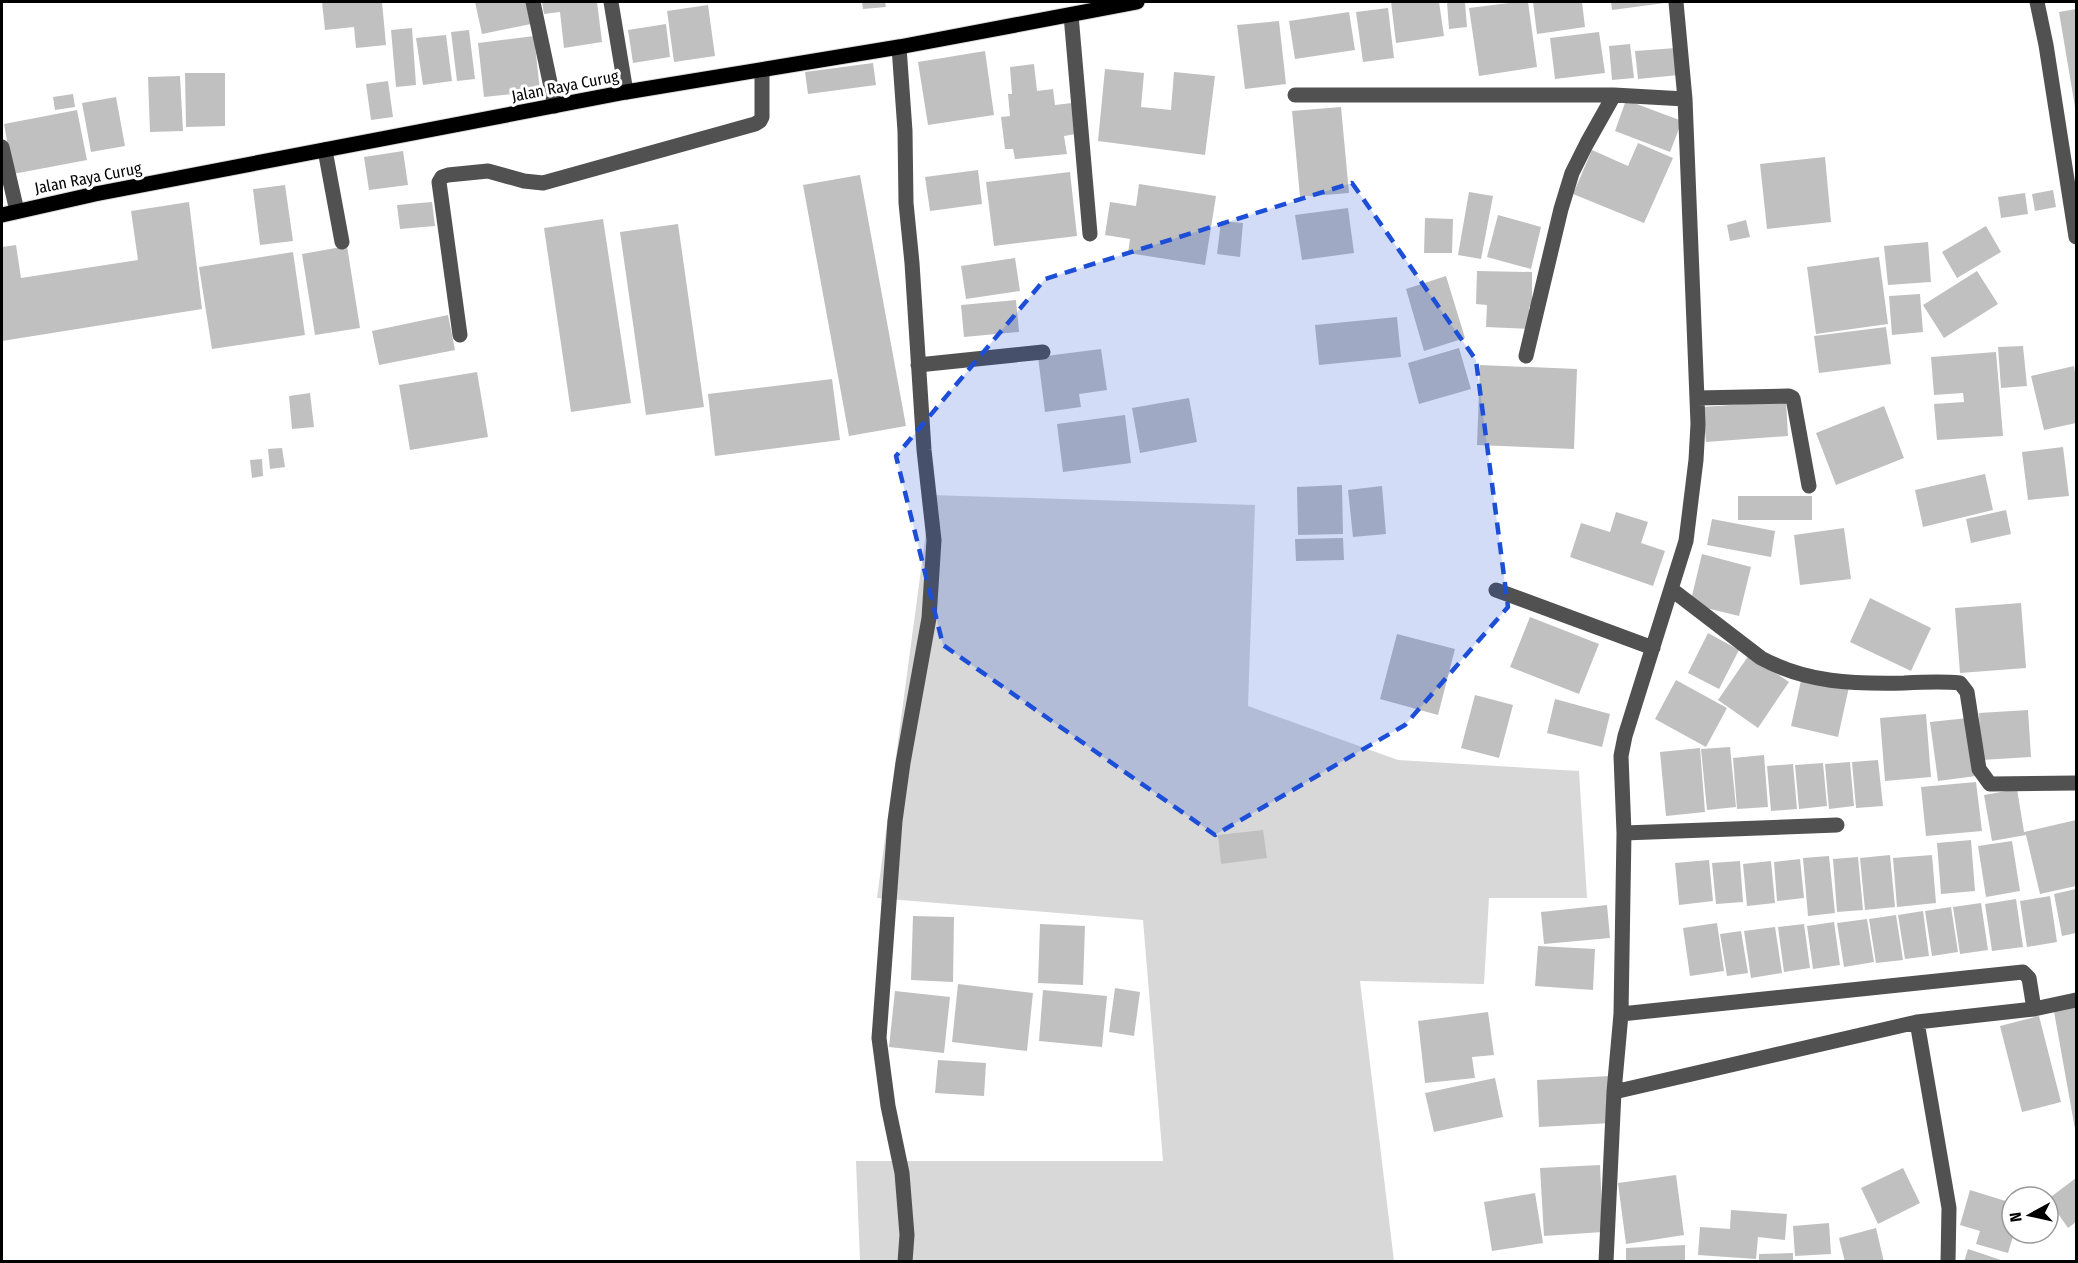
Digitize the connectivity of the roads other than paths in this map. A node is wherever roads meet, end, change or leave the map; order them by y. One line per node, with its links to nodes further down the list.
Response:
1 (533, 2): 13 (street)
2 (611, 2): 9 (street)
3 (1137, 2): 6 (main road, Jalan Raya Curug)
4 (1676, 2): 12 (street)
5 (2037, 2): 19 (street)
6 (1071, 15): 7 (main road, Jalan Raya Curug); 18 (street)
7 (899, 47): 8 (main road, Jalan Raya Curug); 24 (street)
8 (762, 70): 9 (main road, Jalan Raya Curug); 21 (street)
9 (626, 92): 13 (main road, Jalan Raya Curug)
10 (1295, 95): 11 (street)
11 (1614, 95): 12 (street); 23 (street)
12 (1685, 99): 25 (street)
13 (555, 106): 15 (main road, Jalan Raya Curug)
14 (2, 147): 16 (street)
15 (325, 150): 16 (main road, Jalan Raya Curug); 20 (street)
16 (17, 211): 17 (main road, Jalan Raya Curug)
17 (2, 215)
18 (1090, 234)
19 (2076, 237)
20 (342, 242)
21 (460, 335)
22 (1042, 352): 24 (street)
23 (1526, 356)
24 (918, 365): 38 (street)
25 (1697, 398): 26 (street); 27 (street)
26 (1809, 486)
27 (1671, 589): 29 (street); 30 (street)
28 (1496, 590): 29 (street)
29 (1653, 648): 32 (street)
30 (2076, 783)
31 (1837, 825): 32 (street)
32 (1624, 833): 35 (street)
33 (2076, 1000): 34 (street)
34 (2034, 1009): 35 (street); 36 (street)
35 (1621, 1014): 37 (street)
36 (1917, 1022): 37 (street); 40 (street)
37 (1614, 1092): 39 (street)
38 (905, 1262)
39 (1606, 1262)
40 (1948, 1262)

